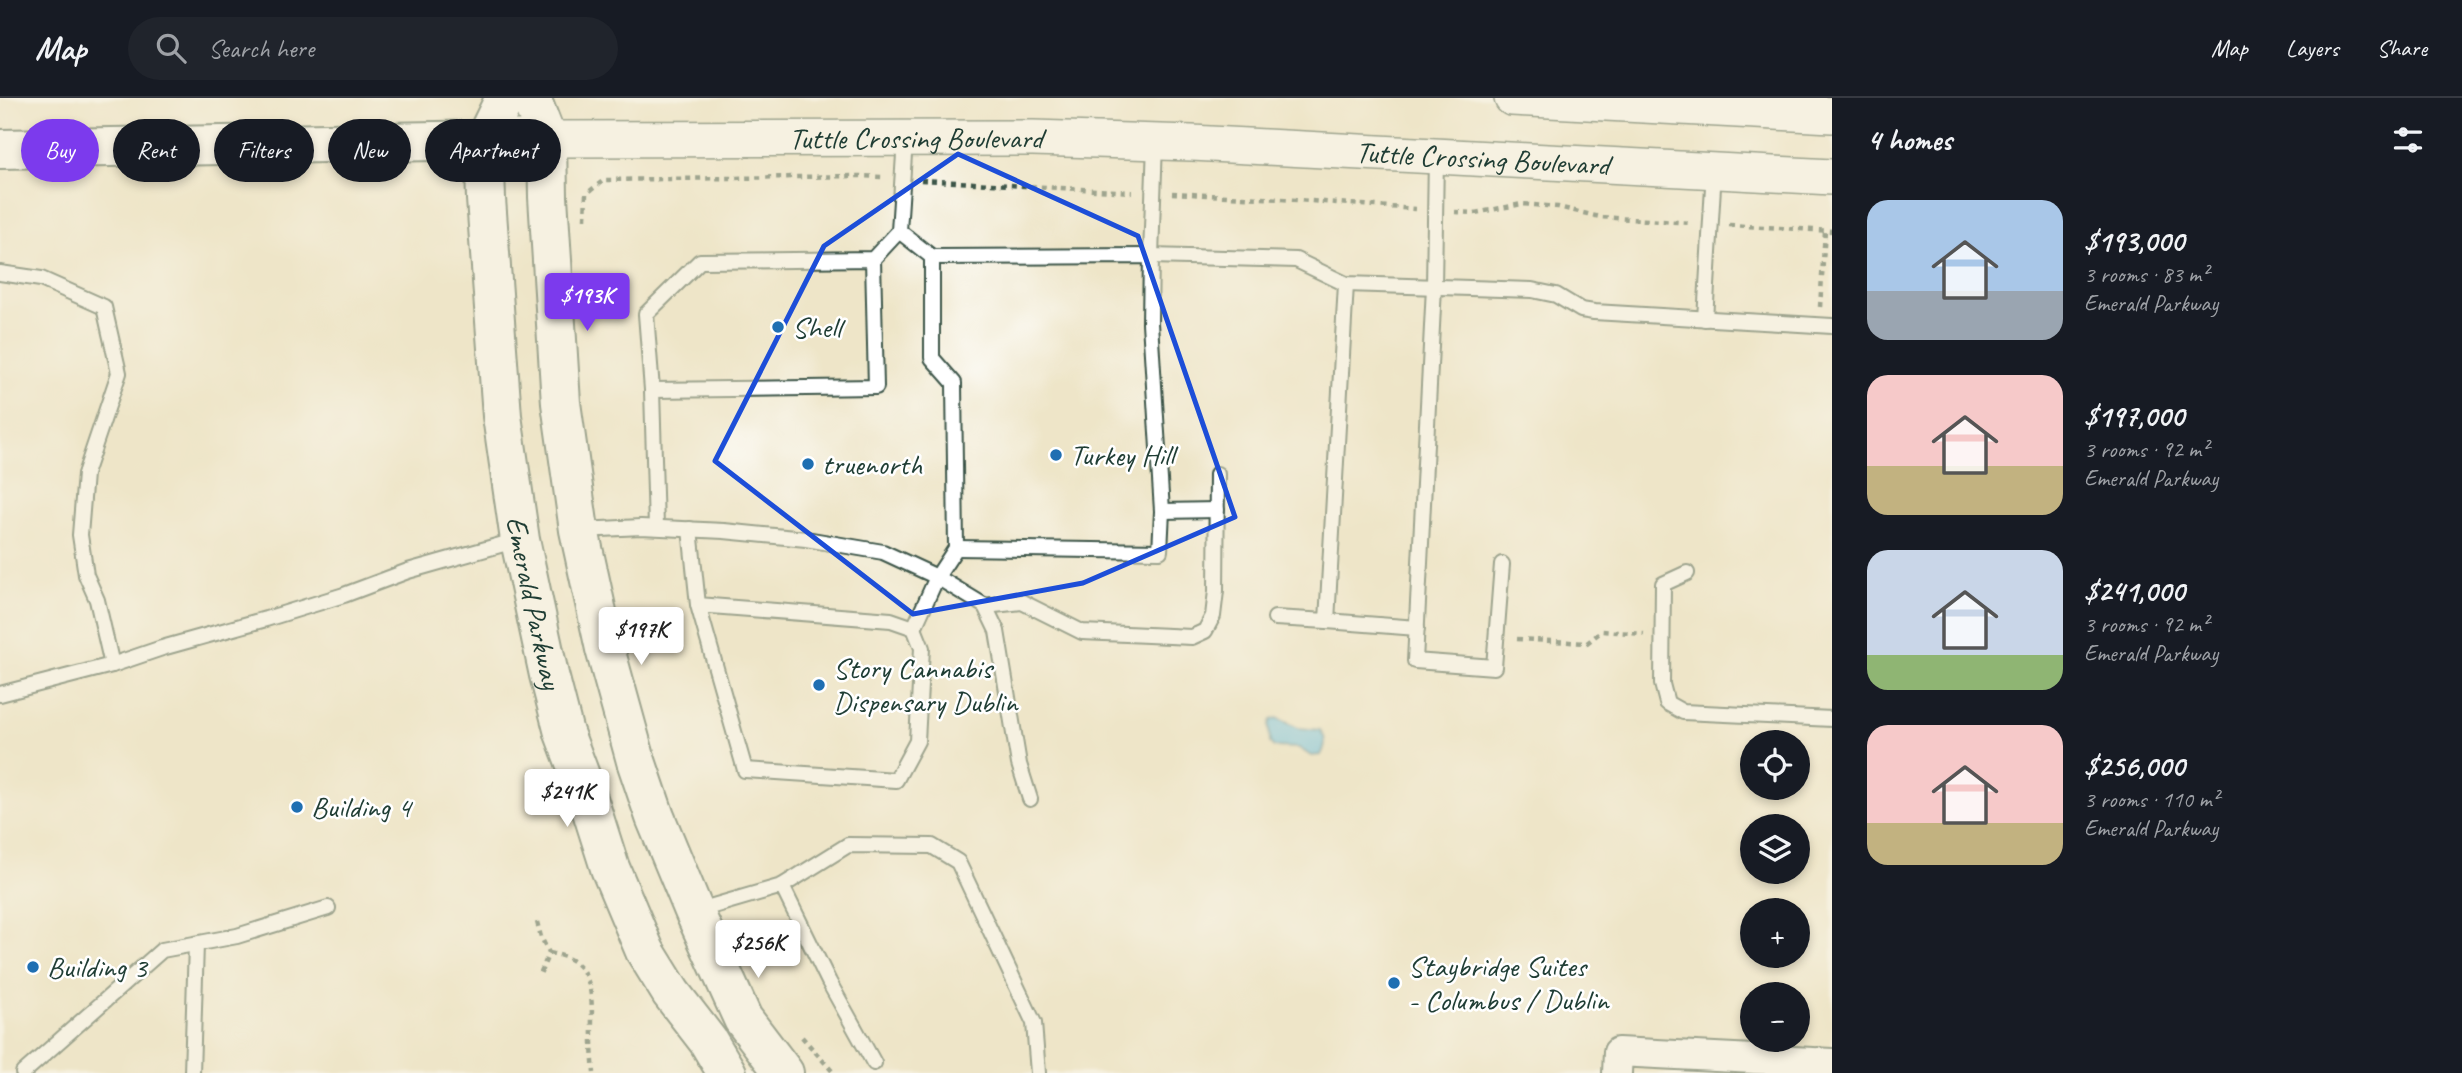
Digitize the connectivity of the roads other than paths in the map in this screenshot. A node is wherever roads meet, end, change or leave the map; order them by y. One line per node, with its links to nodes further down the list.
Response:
1 (505, 98): 5 (main road, Emerald Parkway)
2 (531, 98): 6 (main road, Emerald Parkway)
3 (1512, 98): 4 (street, Tuttle Crossing Boulevard)
4 (1832, 115)
5 (495, 119)
6 (539, 119)
7 (905, 137): 8 (street, Tuttle Crossing Boulevard); 10 (street, Tuttle Crossing Boulevard); 17 (lane)
8 (561, 139)
9 (425, 142): 11 (main road, Tuttle Crossing Boulevard)
10 (1155, 144): 12 (street, Tuttle Crossing Boulevard); 18 (lane)
11 (0, 149)
12 (1436, 156): 13 (street, Tuttle Crossing Boulevard); 23 (lane)
13 (1714, 170): 14 (street, Tuttle Crossing Boulevard); 24 (lane)
14 (1832, 177)
15 (485, 182): 33 (main road, Emerald Parkway)
16 (548, 182): 32 (main road, Emerald Parkway)
17 (899, 231): 19 (lane); 20 (lane)
18 (1151, 256): 19 (lane); 22 (lane); 29 (lane)
19 (932, 257): 34 (lane)
20 (873, 259): 26 (lane); 26 (lane)
21 (0, 272): 44 (lane)
22 (1346, 284): 23 (lane); 41 (lane)
23 (1434, 287): 24 (lane); 43 (lane)
24 (1704, 319): 25 (lane)
25 (1825, 326)
26 (652, 390): 30 (lane)
27 (1217, 474): 28 (lane)
28 (1217, 510): 29 (lane); 39 (lane)
29 (1161, 511): 34 (lane)
30 (656, 527): 31 (lane); 32 (lane)
31 (690, 529): 37 (lane); 38 (lane)
32 (579, 530): 50 (main road, Emerald Parkway)
33 (520, 540): 44 (lane); 56 (main road, Emerald Parkway)
34 (956, 548): 37 (lane)
35 (1502, 564): 43 (lane)
36 (1687, 573): 46 (lane)
37 (937, 578): 39 (lane); 42 (lane)
38 (698, 605): 42 (lane); 42 (lane)
39 (985, 606): 47 (lane)
40 (1275, 618): 41 (lane)
41 (1327, 621): 43 (lane)
42 (914, 628)
43 (1417, 628)
44 (112, 665): 45 (lane)
45 (0, 694)
46 (1832, 719)
47 (1030, 799)
48 (782, 886): 50 (lane); 52 (lane); 58 (lane)
49 (328, 908): 51 (lane)
50 (694, 911): 57 (main road, Emerald Parkway)
51 (196, 944): 54 (lane); 55 (lane)
52 (874, 1063)
53 (1832, 1063): 59 (street)
54 (23, 1073)
55 (192, 1073)
56 (727, 1073)
57 (784, 1073)
58 (1038, 1073)
59 (1617, 1073)

